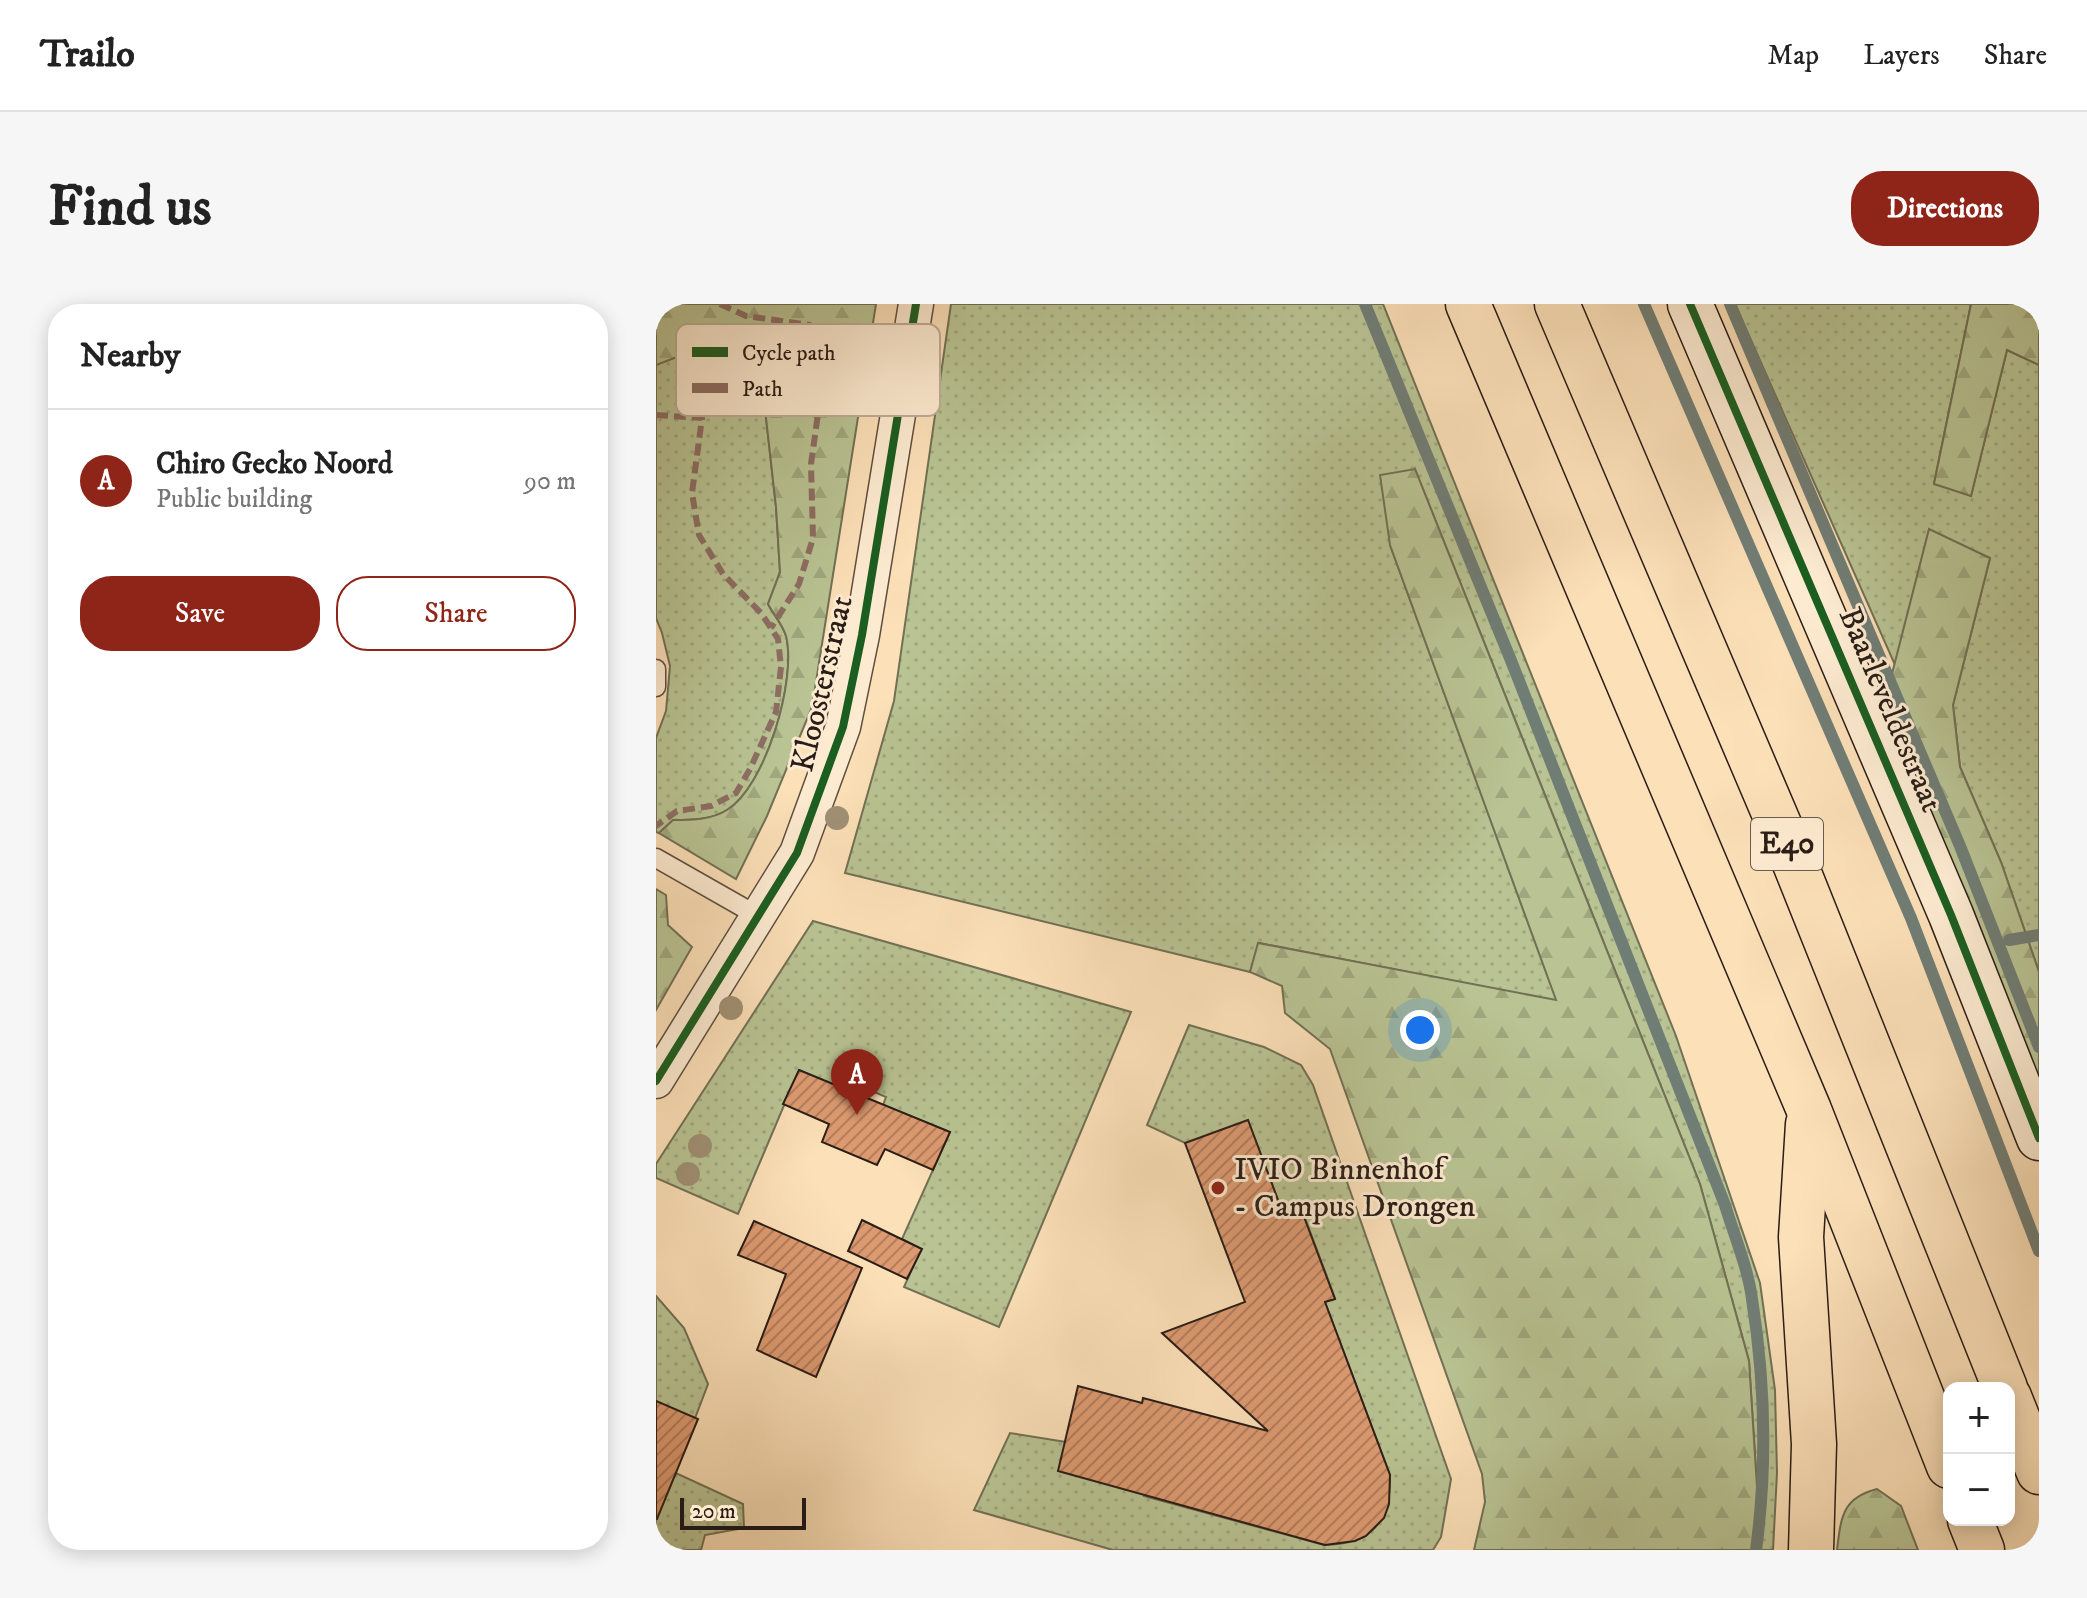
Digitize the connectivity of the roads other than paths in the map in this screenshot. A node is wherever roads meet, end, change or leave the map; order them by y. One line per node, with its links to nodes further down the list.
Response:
1 (916, 304): 5 (street, Kloosterstraat)
2 (1468, 304): 12 (highway, E40)
3 (1557, 304): 14 (highway, E40)
4 (1690, 304): 13 (street, Baarleveldestraat)
5 (913, 324)
6 (898, 416): 10 (street, Kloosterstraat)
7 (656, 669): 8 (lane)
8 (656, 687)
9 (656, 858): 10 (lane)
10 (758, 916): 11 (street, Kloosterstraat)
11 (656, 1081)
12 (1809, 1110): 16 (highway, E40); 19 (highway)
13 (2039, 1138)
14 (2003, 1382)
15 (2015, 1412): 17 (highway)
16 (1944, 1454)
17 (2039, 1472)
18 (1972, 1526): 20 (highway)
19 (1811, 1550)
20 (1982, 1550)

